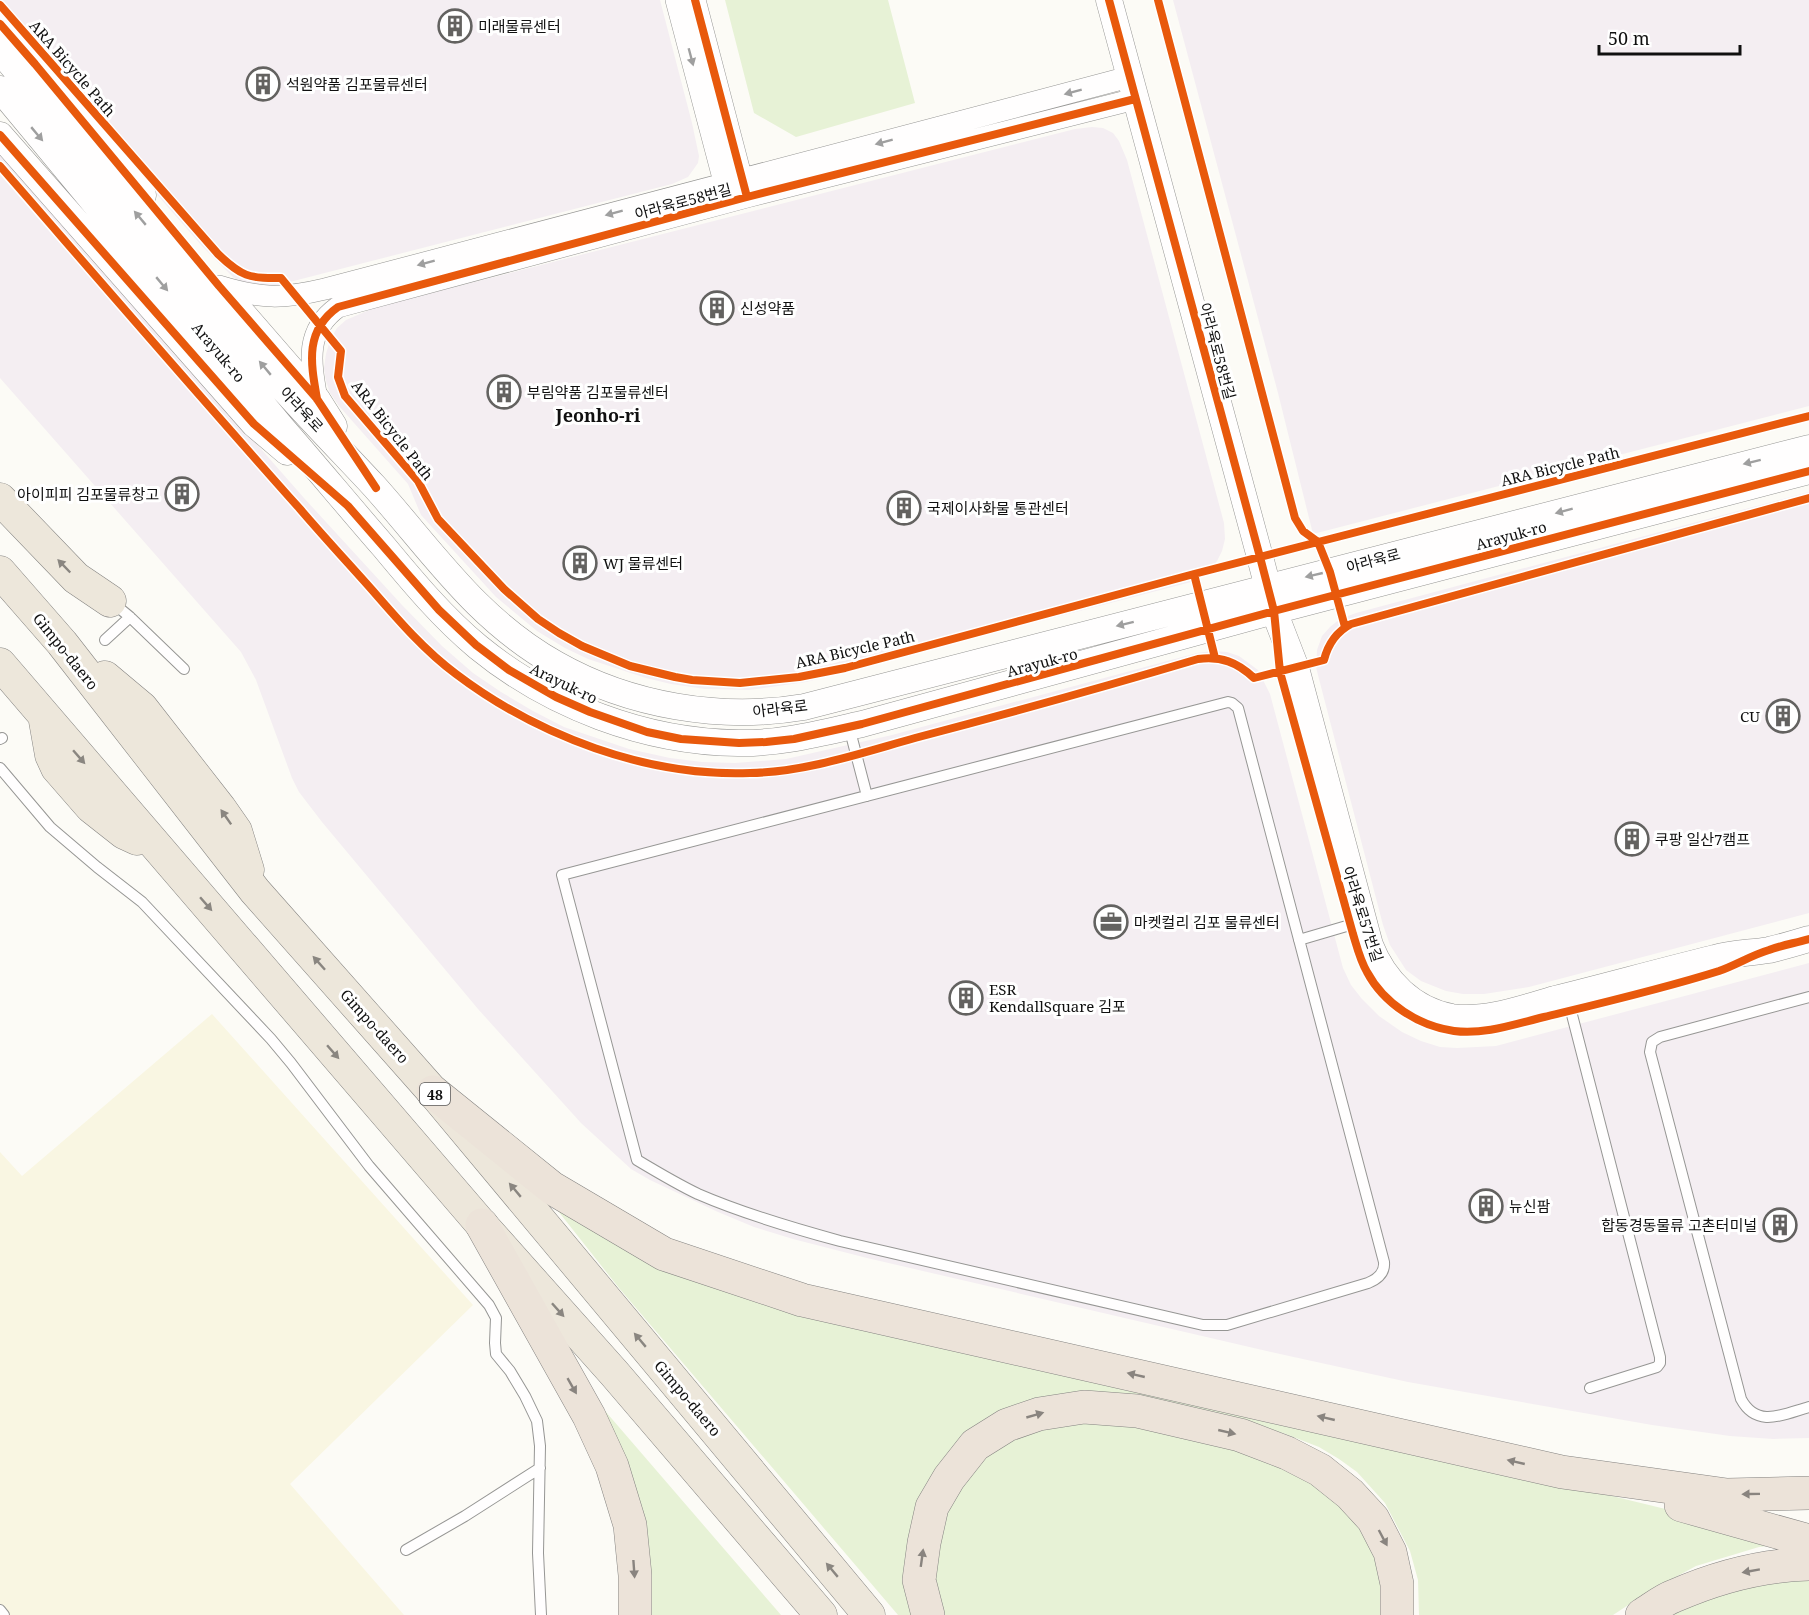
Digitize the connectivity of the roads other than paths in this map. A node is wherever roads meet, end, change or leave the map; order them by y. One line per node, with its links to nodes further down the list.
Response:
1 (676, 0): 9 (street, one-way to 9)
2 (695, 0): 9 (street)
3 (1109, 0): 6 (street, 아라육로58번길)
4 (0, 24): 10 (street)
5 (0, 51): 14 (street, 아라육로, one-way to 5)
6 (1132, 88): 9 (street, 아라육로58번길); 18 (street, 아라육로58번길)
7 (0, 89): 16 (street, Arayuk-ro, one-way to 16)
8 (0, 135): 16 (street)
9 (735, 191): 10 (street, one-way to 10); 11 (street, 아라육로58번길)
10 (219, 286): 11 (street)
11 (317, 399): 14 (street)
12 (1809, 448): 18 (street, 아라육로, one-way to 18)
13 (1809, 471): 20 (street, Arayuk-ro)
14 (376, 488): 18 (street, 아라육로, one-way to 14)
15 (0, 499): 19 (main road, one-way to 15)
16 (348, 506): 24 (street, Arayuk-ro)
17 (0, 572): 33 (main road, Gimpo-daero / 48, one-way to 17)
18 (1266, 586): 20 (street, 아라육로58번길)
19 (120, 609): 21 (lane); 23 (lane)
20 (1274, 611): 24 (street, Arayuk-ro); 27 (street, 아라육로57번길); 30 (street, 아라육로57번길)
21 (105, 640)
22 (0, 664): 34 (main road, one-way to 34)
23 (184, 669)
24 (849, 727): 26 (lane)
25 (0, 768): 37 (lane)
26 (867, 796): 29 (lane); 29 (lane)
27 (1350, 925): 29 (lane); 32 (street, 아라육로57번길)
28 (1809, 939): 30 (street, 아라육로57번길)
29 (1299, 940)
30 (1769, 950): 32 (street, 아라육로57번길)
31 (1809, 997): 36 (lane)
32 (1571, 1011): 35 (lane)
33 (433, 1092): 38 (highway, one-way to 33); 48 (main road, Gimpo-daero / 48, one-way to 33)
34 (482, 1225): 46 (highway, one-way to 46); 47 (main road, one-way to 47)
35 (1590, 1388)
36 (1809, 1407)
37 (540, 1468): 41 (lane); 45 (lane)
38 (1562, 1472): 39 (highway, one-way to 38); 40 (highway)
39 (1809, 1494)
40 (1809, 1541)
41 (406, 1550)
42 (1809, 1564): 51 (highway, one-way to 51)
43 (0, 1610): 44 (lane)
44 (4, 1615)
45 (541, 1615)
46 (635, 1615)
47 (821, 1615)
48 (869, 1615)
49 (928, 1615): 50 (highway, one-way to 50)
50 (1396, 1615)
51 (1642, 1615)

